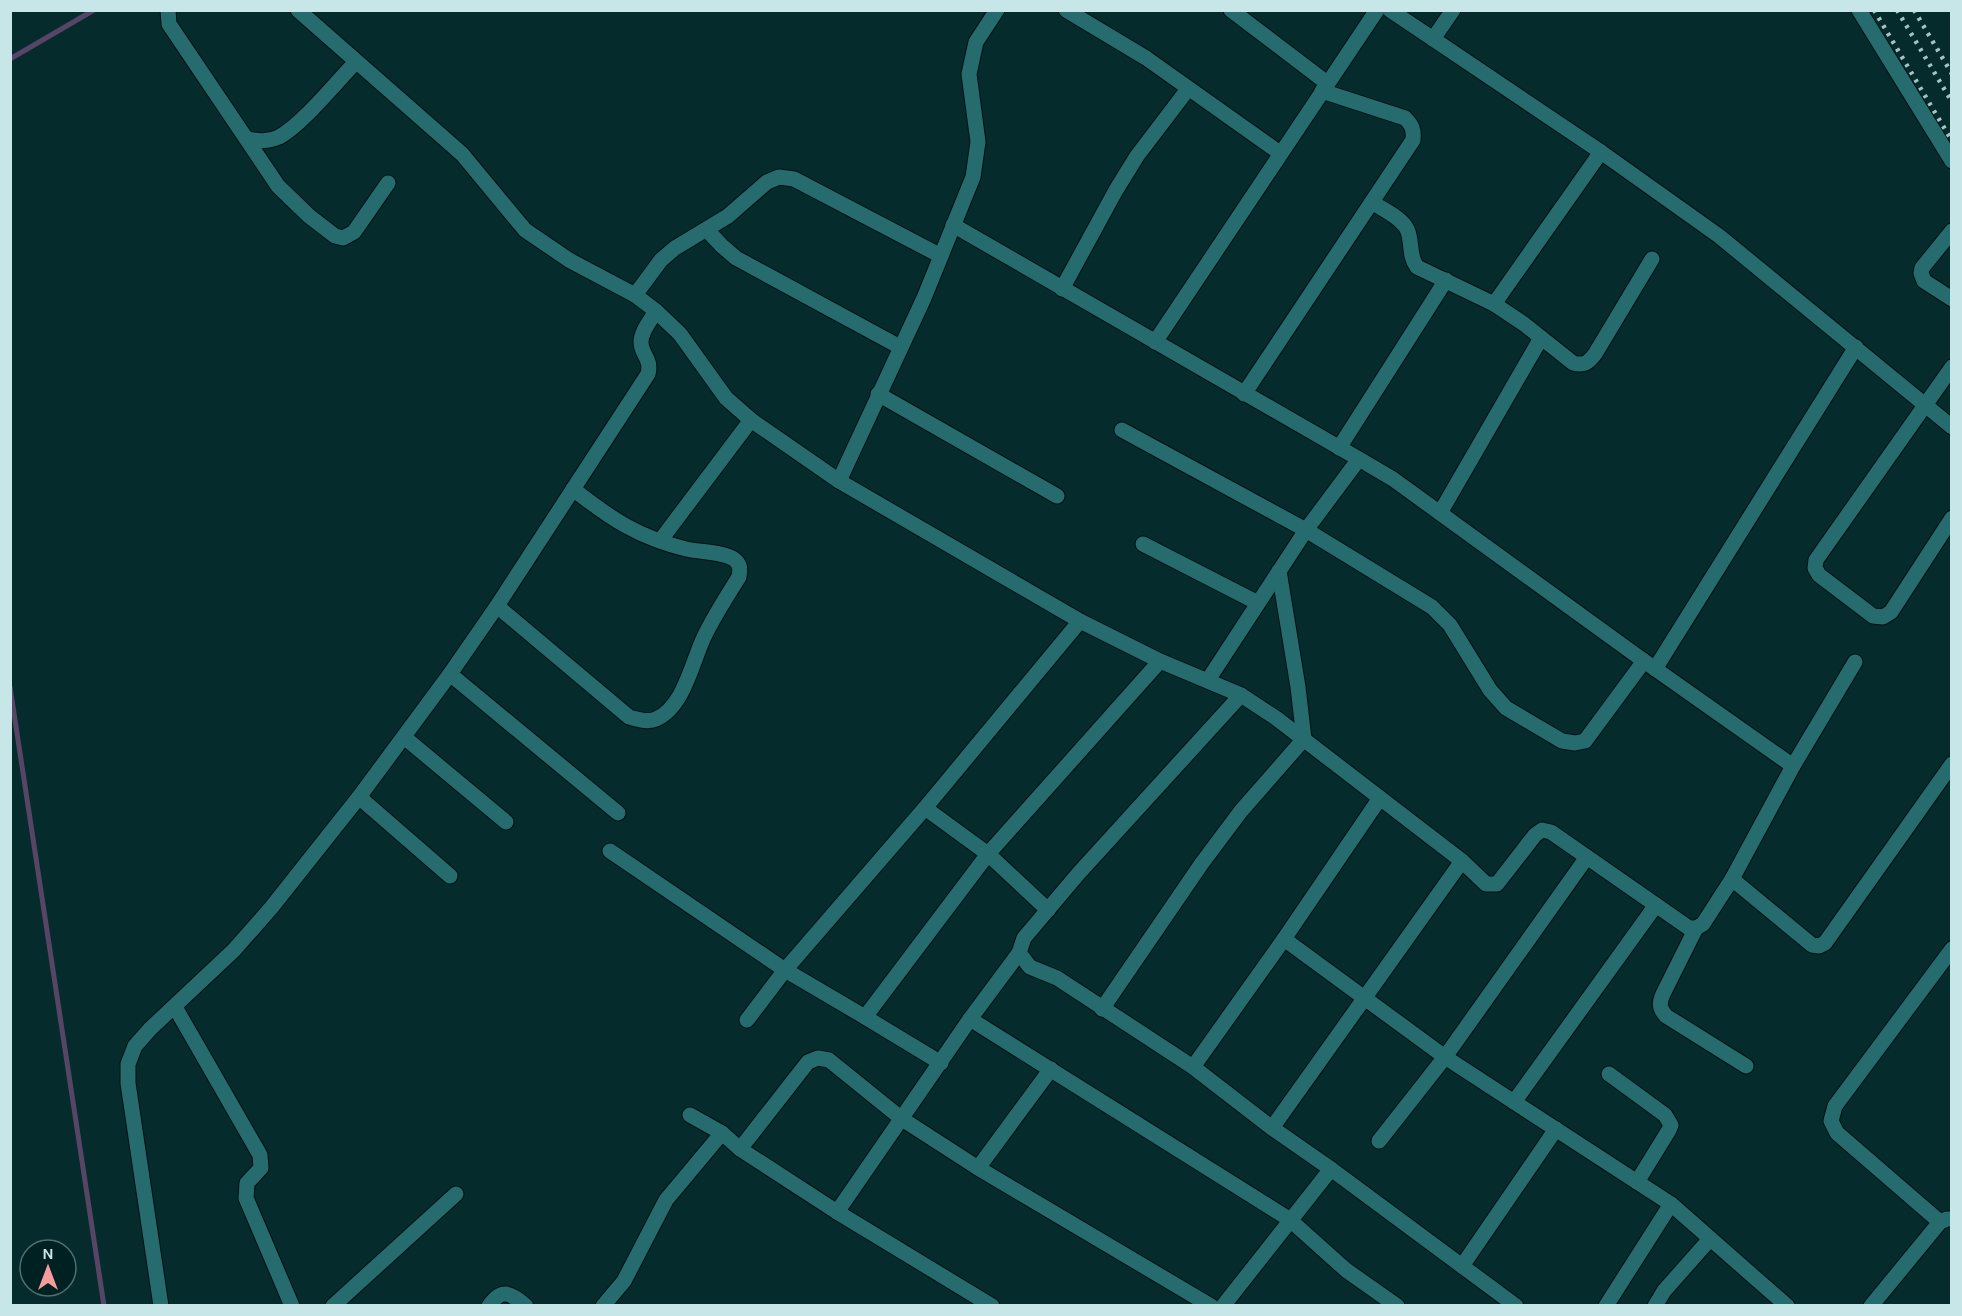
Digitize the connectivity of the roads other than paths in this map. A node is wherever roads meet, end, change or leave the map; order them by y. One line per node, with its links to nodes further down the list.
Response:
1 (168, 10): 14 (street)
2 (298, 10): 11 (street)
3 (997, 10): 20 (street)
4 (1066, 10): 13 (street)
5 (1231, 10): 12 (street)
6 (1377, 10): 12 (street)
7 (1390, 10): 10 (street)
8 (1452, 10): 10 (street)
9 (1859, 10): 17 (street)
10 (1433, 39): 15 (street)
11 (356, 62): 14 (street); 27 (street)
12 (1325, 87): 16 (street); 19 (street)
13 (1188, 89): 16 (street); 26 (street)
14 (247, 139): 18 (street)
15 (1601, 152): 29 (street); 34 (street)
16 (1280, 153): 32 (street)
17 (1952, 161)
18 (388, 183)
19 (1372, 202): 25 (street); 37 (street)
20 (953, 225): 23 (street); 26 (street)
21 (707, 230): 23 (street); 27 (street); 33 (street)
22 (1952, 231): 28 (street)
23 (941, 256): 33 (street)
24 (1652, 260): 31 (street)
25 (1446, 280): 29 (street); 42 (street)
26 (1062, 289): 32 (street)
27 (635, 295): 30 (street)
28 (1952, 299)
29 (1494, 304): 31 (street)
30 (656, 311): 39 (street); 45 (street)
31 (1541, 338): 47 (street)
32 (1155, 342): 37 (street)
33 (900, 347): 36 (street)
34 (1856, 347): 38 (street); 58 (street)
35 (1952, 367): 38 (street)
36 (878, 394): 44 (street); 46 (street)
37 (1245, 394): 42 (street)
38 (1926, 405): 40 (street); 48 (street)
39 (751, 420): 44 (street); 50 (street)
40 (1952, 427)
41 (1122, 430): 49 (street)
42 (1339, 448): 43 (street)
43 (1359, 459): 47 (street); 49 (street)
44 (839, 481): 55 (street)
45 (573, 489): 50 (street); 54 (street)
46 (1057, 496)
47 (1440, 513): 58 (street)
48 (1952, 518)
49 (1306, 530): 52 (street); 58 (street)
50 (660, 541): 54 (street)
51 (1143, 544): 53 (street)
52 (1279, 571): 53 (street); 63 (street)
53 (1258, 603): 60 (street)
54 (497, 606): 59 (street)
55 (1080, 621): 56 (street); 68 (street)
56 (1160, 661): 60 (street); 72 (street)
57 (1855, 662): 65 (street)
58 (1649, 665): 65 (street)
59 (450, 674): 62 (street); 69 (street)
60 (1208, 680): 61 (street)
61 (1241, 695): 63 (street); 78 (street)
62 (404, 737): 66 (street); 70 (street)
63 (1304, 739): 67 (street); 86 (street)
64 (1952, 764): 76 (street)
65 (1793, 766): 76 (street)
66 (359, 797): 75 (street); 85 (street)
67 (1380, 798): 74 (street); 80 (street)
68 (925, 808): 72 (street); 83 (street)
69 (618, 813)
70 (507, 822)
71 (610, 851): 83 (street)
72 (988, 854): 78 (street); 87 (street)
73 (1587, 857): 74 (street); 77 (street); 90 (street)
74 (1462, 861): 84 (street)
75 (450, 876)
76 (1732, 879): 79 (street)
77 (1656, 905): 79 (street); 96 (street)
78 (1048, 910): 82 (street)
79 (1696, 928): 92 (street)
80 (1284, 939): 84 (street); 93 (street)
81 (1952, 949): 111 (street)
82 (1019, 953): 86 (street); 88 (street)
83 (785, 970): 87 (street); 89 (street)
84 (1365, 997): 90 (street); 99 (street)
85 (174, 1007): 114 (street); 115 (street)
86 (1102, 1009): 93 (street)
87 (866, 1017): 91 (street)
88 (970, 1019): 91 (street); 94 (street)
89 (747, 1020)
90 (1445, 1057): 96 (street); 102 (street)
91 (940, 1063): 98 (street)
92 (1746, 1066)
93 (1193, 1067): 99 (street)
94 (1051, 1070): 104 (street); 110 (street)
95 (1609, 1074): 106 (street)
96 (1514, 1102): 100 (street)
97 (690, 1115): 101 (street)
98 (902, 1119): 103 (street); 104 (street); 109 (street)
99 (1272, 1128): 105 (street)
100 (1556, 1129): 106 (street); 113 (street)
101 (722, 1133): 103 (street); 119 (street)
102 (1379, 1141)
103 (740, 1149): 109 (street)
104 (978, 1168): 121 (street)
105 (1330, 1169): 110 (street); 113 (street)
106 (1637, 1182): 108 (street)
107 (456, 1194): 116 (street)
108 (1671, 1204): 112 (street); 125 (street)
109 (837, 1212): 120 (street)
110 (1289, 1219): 122 (street); 123 (street)
111 (1946, 1221): 128 (street)
112 (1710, 1239): 126 (street); 127 (street)
113 (1462, 1266): 124 (street)
114 (161, 1305)
115 (292, 1305)
116 (333, 1305)
117 (489, 1305): 118 (street)
118 (526, 1305)
119 (603, 1305)
120 (992, 1305)
121 (1211, 1305)
122 (1223, 1305)
123 (1397, 1305)
124 (1516, 1305)
125 (1606, 1305)
126 (1655, 1305)
127 (1787, 1305)
128 (1871, 1305)

